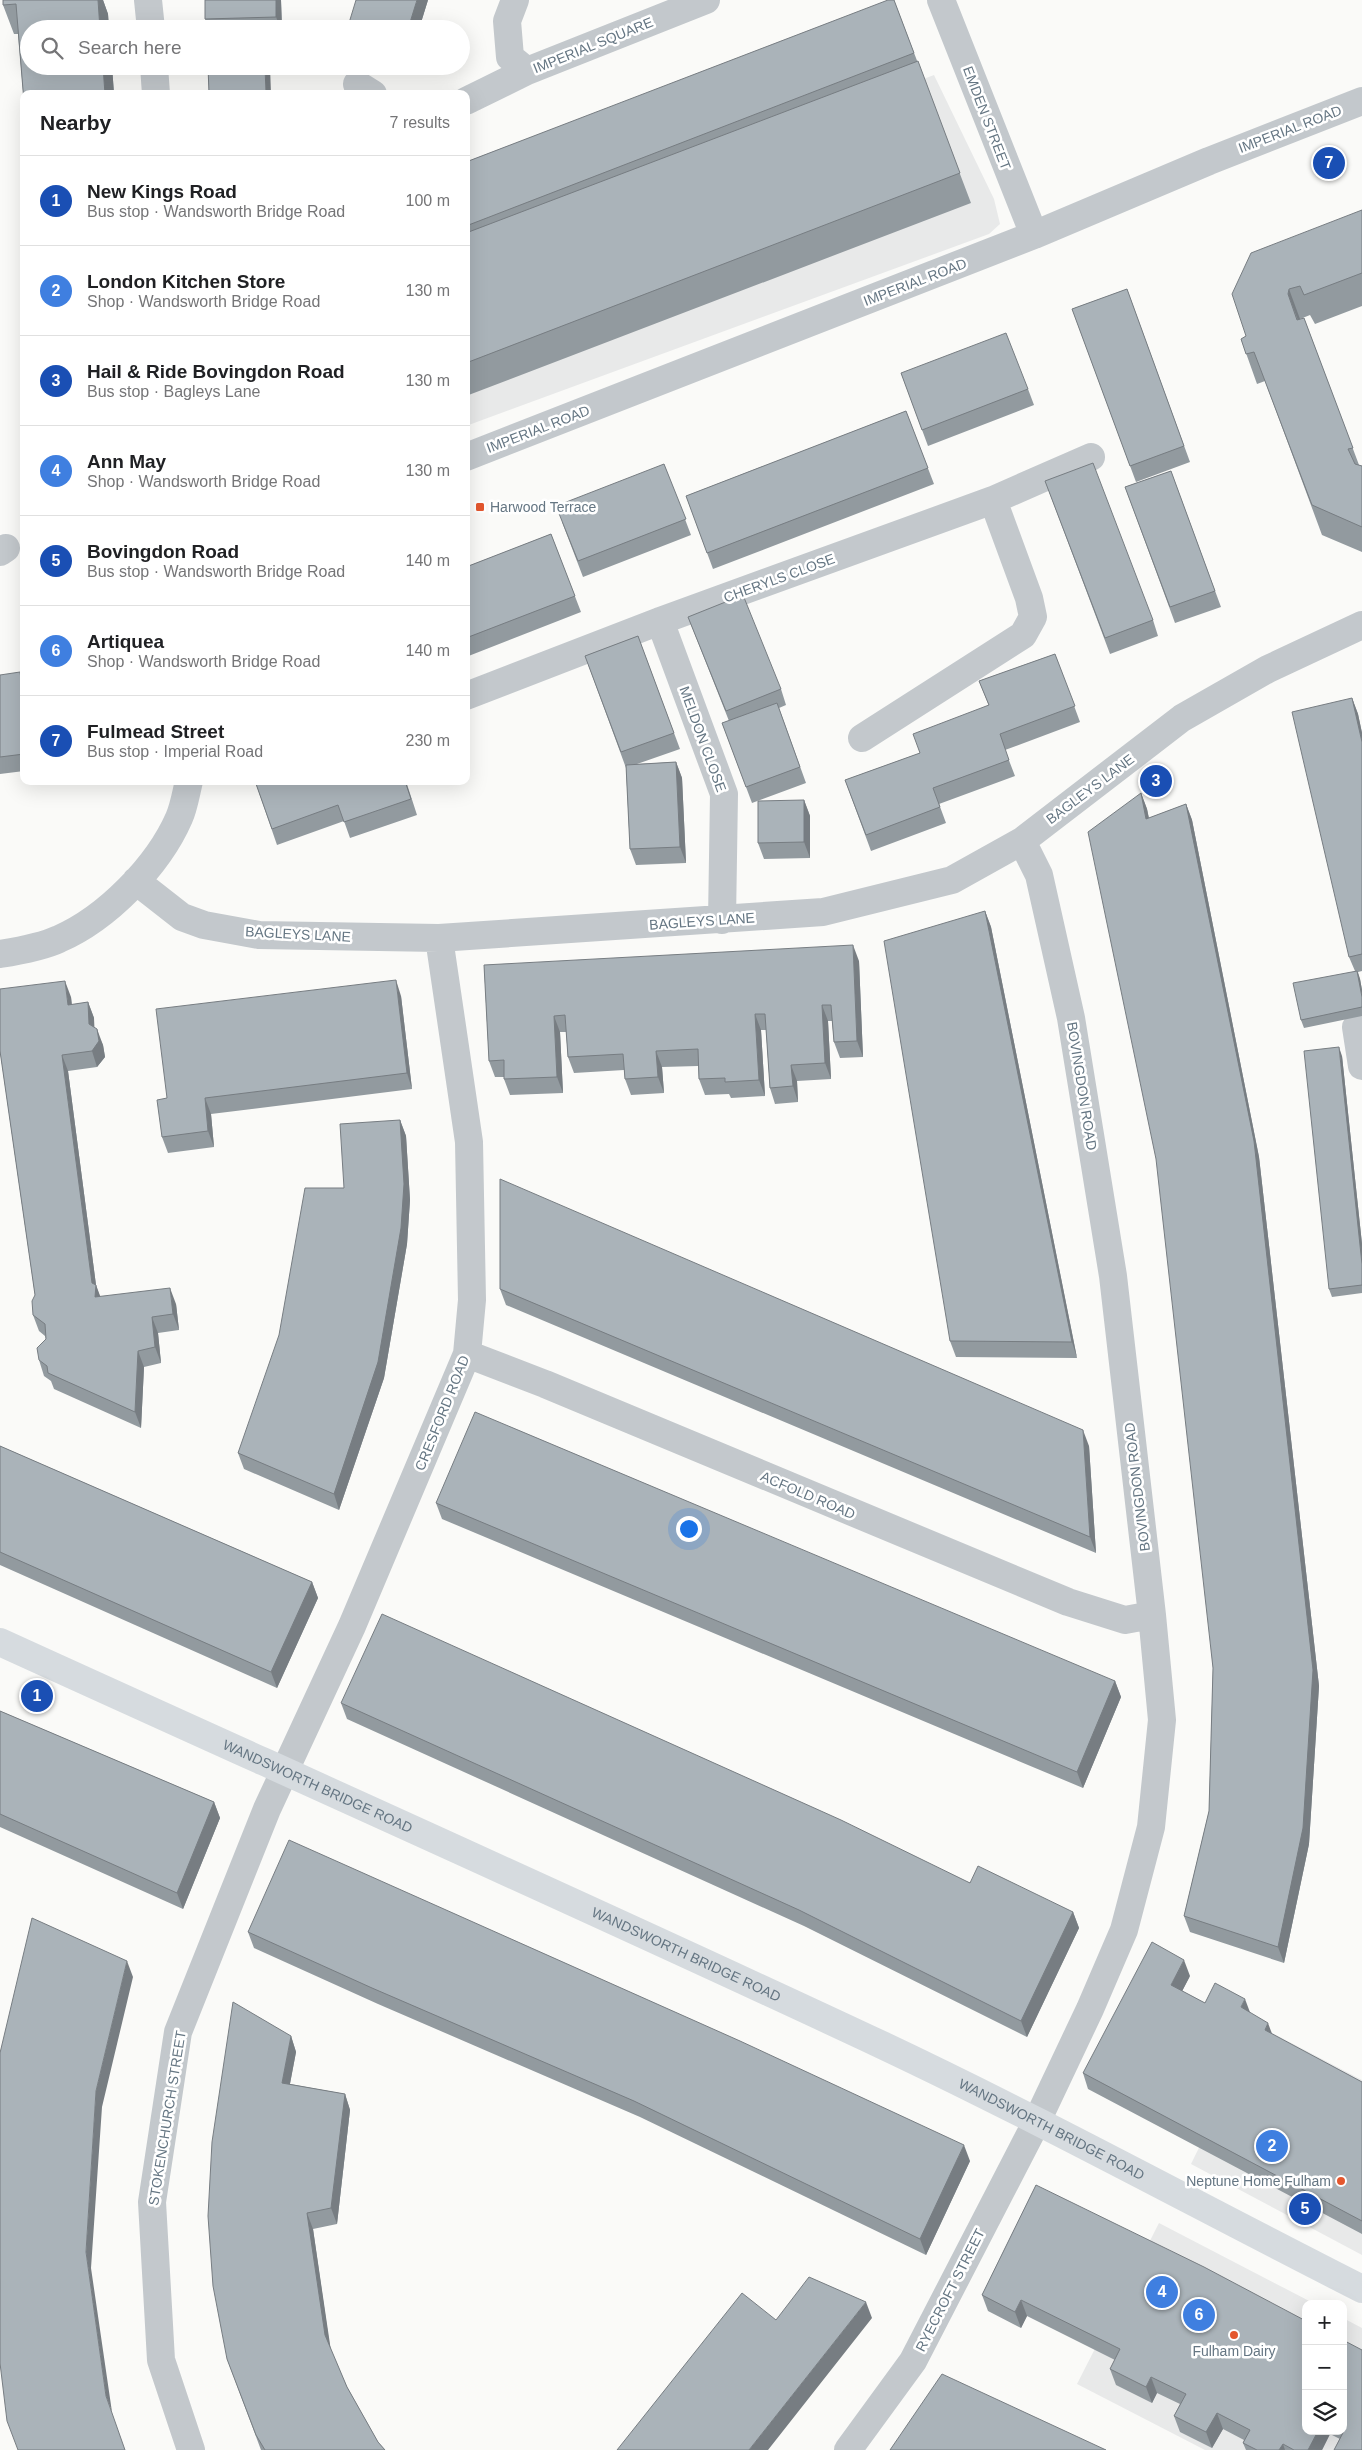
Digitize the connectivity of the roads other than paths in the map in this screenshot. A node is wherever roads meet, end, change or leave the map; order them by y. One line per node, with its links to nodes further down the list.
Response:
1 (148, 0): 5 (street)
2 (515, 0): 6 (street, IMPERIAL SQUARE)
3 (706, 0): 6 (street, IMPERIAL SQUARE)
4 (941, 0): 11 (street, EMDEN STREET)
5 (150, 20)
6 (527, 71): 9 (street)
7 (155, 75): 8 (street)
8 (156, 90)
9 (470, 99)
10 (1362, 101): 11 (street, IMPERIAL ROAD)
11 (1034, 235): 12 (street, IMPERIAL ROAD)
12 (470, 455)
13 (1092, 458): 14 (street, CHERYLS CLOSE)
14 (993, 500): 15 (street, CHERYLS CLOSE); 18 (street)
15 (660, 621): 17 (street, CHERYLS CLOSE); 22 (street, MELDON CLOSE)
16 (1362, 625): 20 (street, BAGLEYS LANE)
17 (470, 694)
18 (862, 738)
19 (188, 785): 21 (street)
20 (1022, 841): 22 (street, BAGLEYS LANE); 28 (street, BOVINGDON ROAD)
21 (136, 881): 23 (street, BAGLEYS LANE); 24 (street)
22 (722, 920): 23 (street, BAGLEYS LANE)
23 (439, 938): 27 (street, CRESFORD ROAD)
24 (0, 954)
25 (1356, 1027): 26 (street)
26 (1362, 1066)
27 (467, 1354): 28 (street, ACFOLD ROAD); 30 (street, CRESFORD ROAD)
28 (1152, 1616): 31 (street, BOVINGDON ROAD)
29 (0, 1642): 30 (main road, WANDSWORTH BRIDGE ROAD)
30 (284, 1771): 31 (main road, WANDSWORTH BRIDGE ROAD); 33 (street, STOKENCHURCH STREET)
31 (1037, 2121): 32 (main road, WANDSWORTH BRIDGE ROAD); 34 (street, RYECROFT STREET)
32 (1362, 2289)
33 (191, 2450)
34 (848, 2450)

